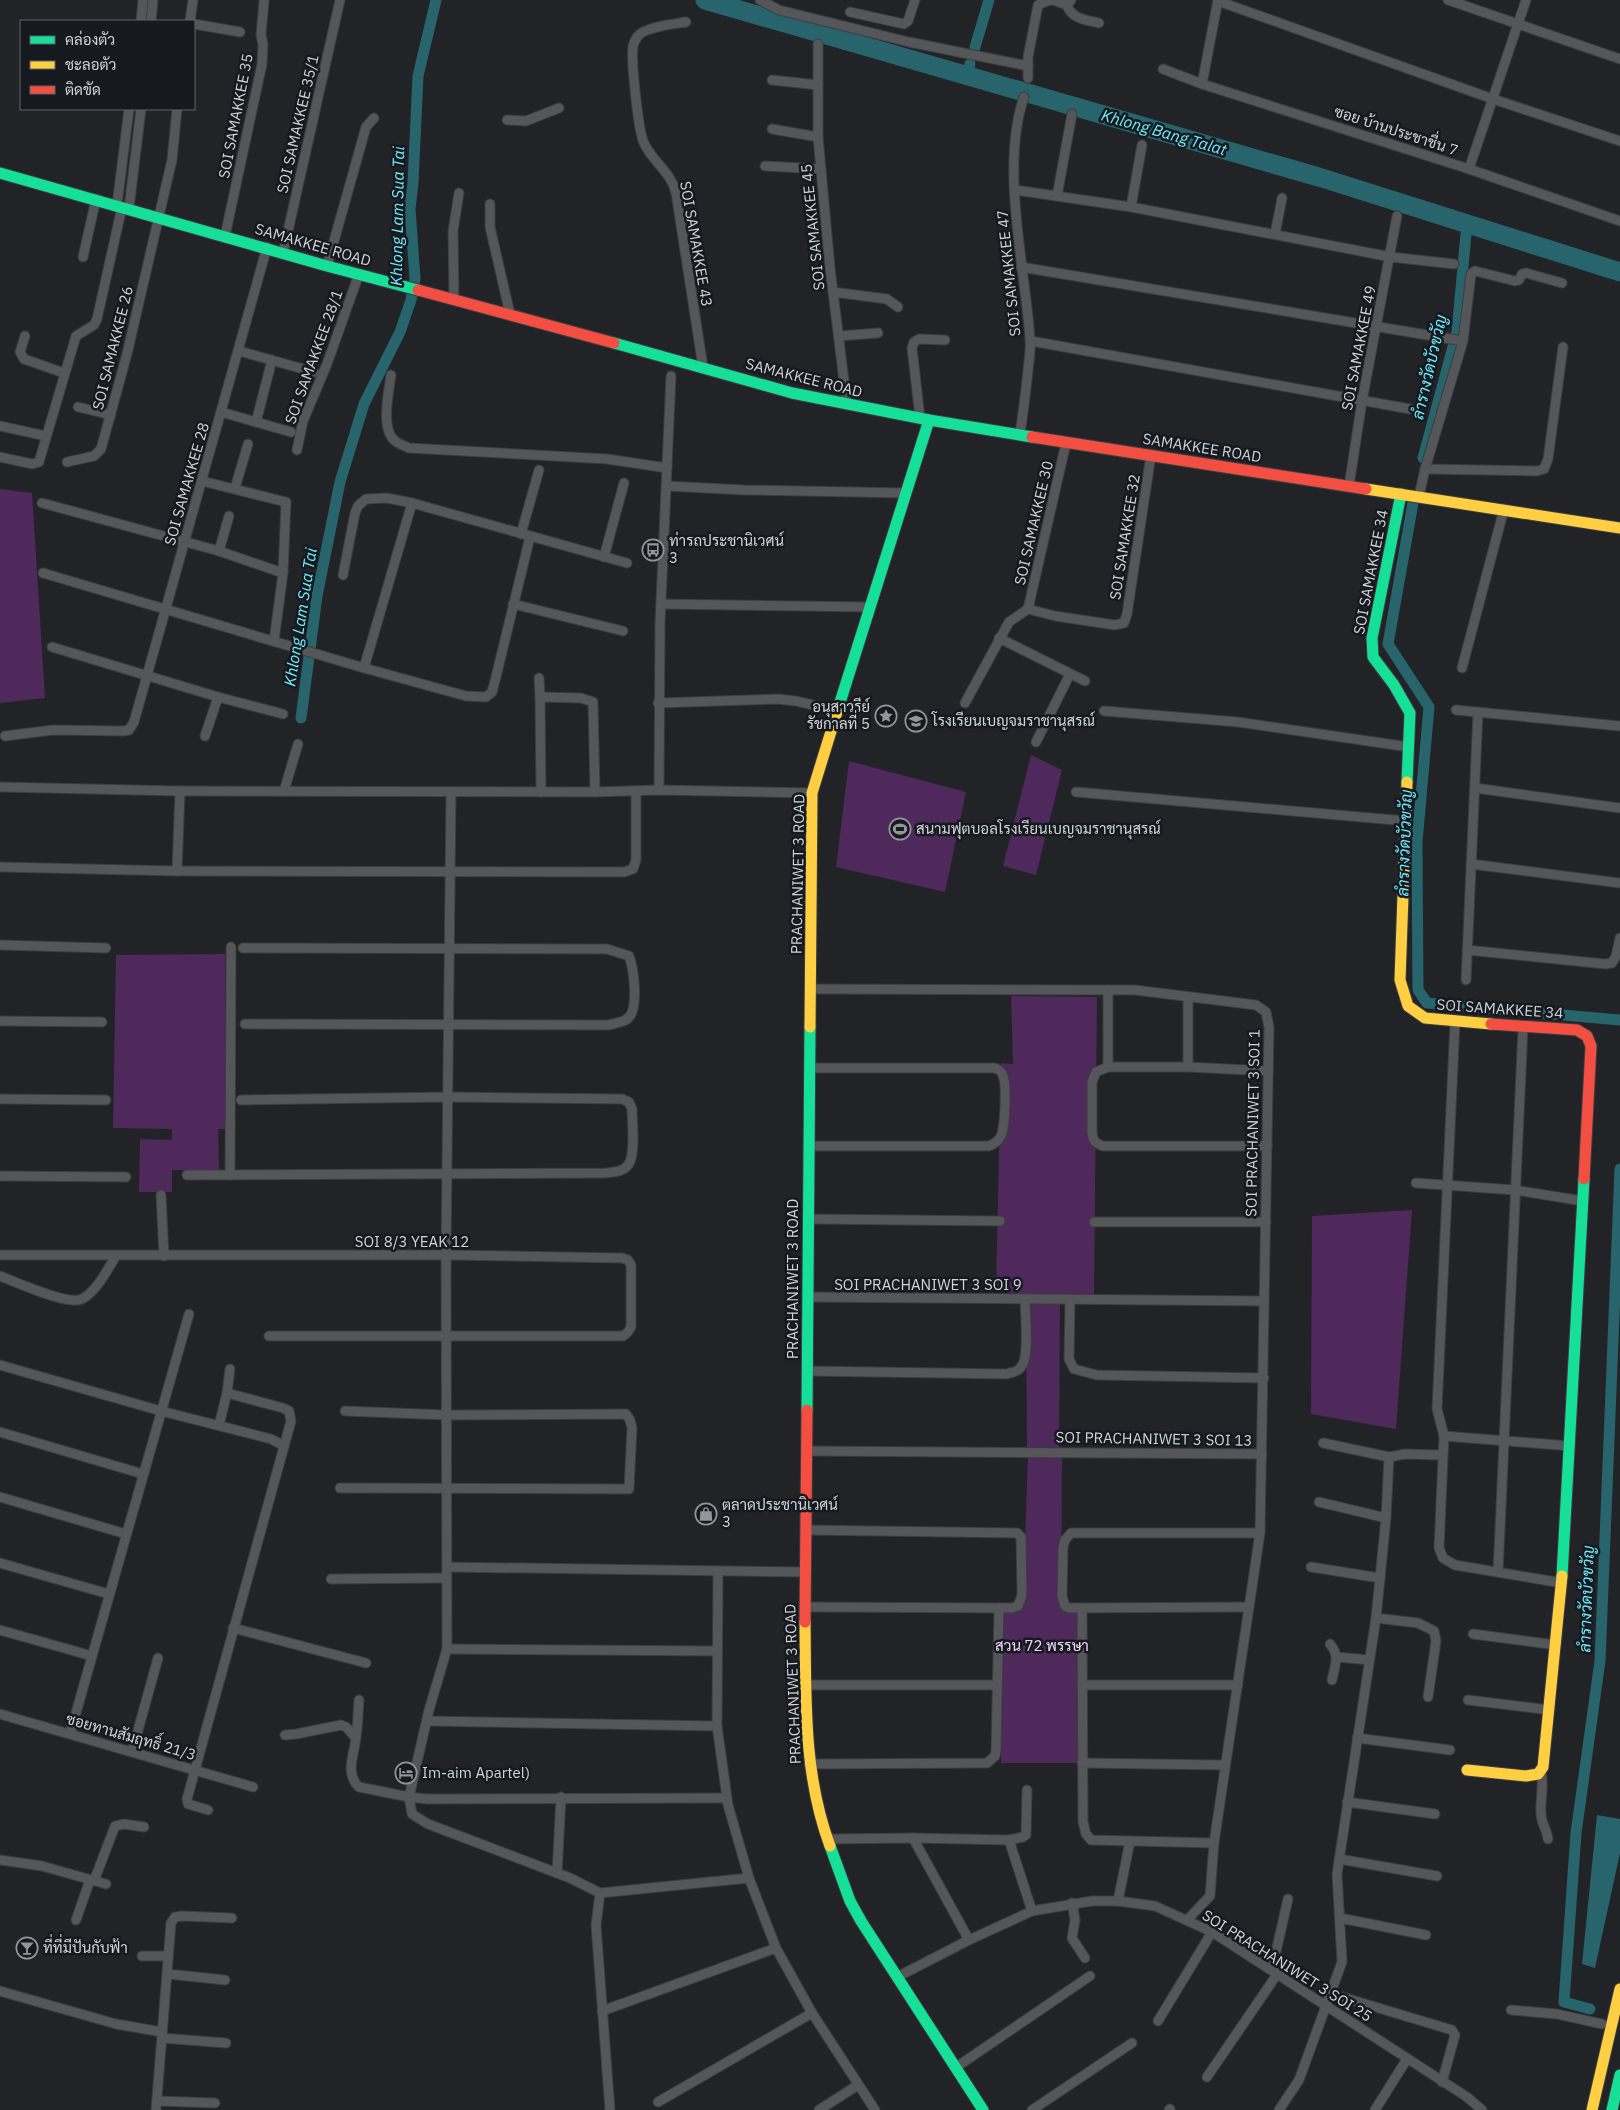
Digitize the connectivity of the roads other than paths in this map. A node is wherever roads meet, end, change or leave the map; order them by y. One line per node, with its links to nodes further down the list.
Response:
1 (144, 0): 14 (street)
2 (153, 0): 15 (street)
3 (193, 0): 16 (street)
4 (760, 0): 24 (street)
5 (915, 0): 13 (street)
6 (1051, 0): 12 (street); 24 (street)
7 (1218, 0): 28 (street); 31 (street)
8 (1448, 0): 20 (street)
9 (1526, 0): 20 (street)
10 (264, 1): 59 (street, SOI SAMAKKEE 35)
11 (339, 1): 61 (street, SOI SAMAKKEE 35/1)
12 (1069, 3): 18 (street)
13 (850, 12)
14 (141, 20)
15 (151, 20)
16 (190, 20)
17 (686, 22): 83 (street, SOI SAMAKKEE 43)
18 (1100, 23)
19 (195, 24): 21 (street)
20 (1518, 24): 23 (street); 31 (street)
21 (240, 32)
22 (818, 44): 29 (street, SOI SAMAKKEE 45)
23 (1620, 59)
24 (1028, 66): 26 (street)
25 (1163, 69): 28 (street, ซอย บ้านประชาชื่น 7)
26 (1028, 78)
27 (772, 80): 29 (street)
28 (1202, 84): 45 (street, ซอย บ้านประชาชื่น 7)
29 (818, 85): 40 (street, SOI SAMAKKEE 45)
30 (1024, 97): 47 (street, SOI SAMAKKEE 47)
31 (1493, 99): 41 (street); 45 (street)
32 (559, 108): 38 (street)
33 (130, 110): 53 (street)
34 (140, 110): 53 (street)
35 (177, 110): 56 (street, SOI SAMAKKEE 26)
36 (1072, 114): 49 (street)
37 (374, 118): 65 (street)
38 (507, 120)
39 (772, 129): 40 (street)
40 (818, 137): 44 (street, SOI SAMAKKEE 45)
41 (1620, 142)
42 (1142, 146): 54 (street)
43 (765, 166): 44 (street)
44 (820, 169): 69 (street, SOI SAMAKKEE 45)
45 (1469, 170): 57 (street, ซอย บ้านประชาชื่น 7)
46 (0, 173): 51 (main road, SAMAKKEE ROAD)
47 (1015, 190): 49 (street); 66 (street, SOI SAMAKKEE 47)
48 (459, 194): 70 (street)
49 (1057, 196): 54 (street)
50 (1282, 198): 58 (street)
51 (96, 199): 53 (main road, SAMAKKEE ROAD); 62 (street)
52 (490, 204): 72 (street)
53 (123, 207): 56 (main road, SAMAKKEE ROAD); 85 (street)
54 (1131, 207): 58 (street)
55 (1397, 216): 63 (street, SOI SAMAKKEE 49)
56 (158, 218): 59 (main road, SAMAKKEE ROAD); 93 (street, SOI SAMAKKEE 26)
57 (1620, 220)
58 (1275, 234): 63 (street)
59 (225, 236): 60 (main road, SAMAKKEE ROAD)
60 (267, 247): 61 (main road, SAMAKKEE ROAD); 81 (street, SOI SAMAKKEE 28)
61 (283, 252): 65 (main road, SAMAKKEE ROAD)
62 (83, 257)
63 (1391, 258): 64 (street); 73 (street, SOI SAMAKKEE 49)
64 (1454, 264)
65 (327, 266): 67 (main road, SAMAKKEE ROAD)
66 (1021, 267): 73 (street); 79 (street, SOI SAMAKKEE 47)
67 (359, 274): 70 (main road, SAMAKKEE ROAD); 102 (street, SOI SAMAKKEE 28/1)
68 (1562, 283): 78 (street)
69 (833, 292): 71 (street); 76 (street, SOI SAMAKKEE 45)
70 (454, 300): 72 (main road, SAMAKKEE ROAD)
71 (898, 307)
72 (510, 314): 83 (main road, SAMAKKEE ROAD)
73 (1377, 327): 78 (street); 88 (street, SOI SAMAKKEE 49)
74 (878, 334): 76 (street)
75 (25, 336): 85 (street)
76 (839, 336): 89 (street, SOI SAMAKKEE 45)
77 (945, 340): 94 (street)
78 (1461, 340): 107 (street)
79 (1030, 341): 88 (street); 98 (street, SOI SAMAKKEE 47)
80 (1563, 347): 107 (street)
81 (239, 351): 82 (street); 92 (street, SOI SAMAKKEE 28)
82 (272, 360): 84 (street); 95 (street)
83 (702, 367): 89 (main road, SAMAKKEE ROAD)
84 (314, 372)
85 (64, 373): 99 (street)
86 (391, 375): 106 (street)
87 (671, 376): 106 (street)
88 (1362, 401): 91 (street); 112 (street, SOI SAMAKKEE 49)
89 (847, 405): 94 (main road, SAMAKKEE ROAD)
90 (78, 407): 93 (street)
91 (1410, 409)
92 (222, 412): 95 (street); 109 (street, SOI SAMAKKEE 28)
93 (111, 415): 105 (street, SOI SAMAKKEE 26)
94 (924, 419): 98 (main road, SAMAKKEE ROAD); 114 (main road, PRACHANIWET 3 ROAD)
95 (256, 422): 97 (street)
96 (0, 426): 99 (street)
97 (291, 432)
98 (1020, 434): 100 (main road, SAMAKKEE ROAD)
99 (46, 436): 104 (street)
100 (1066, 443): 103 (main road, SAMAKKEE ROAD); 134 (street, SOI SAMAKKEE 30)
101 (248, 444): 113 (street)
102 (297, 450)
103 (1151, 455): 112 (main road, SAMAKKEE ROAD); 134 (street, SOI SAMAKKEE 32)
104 (0, 457)
105 (68, 462)
106 (667, 468): 111 (street)
107 (1425, 469): 116 (street)
108 (539, 470): 122 (street)
109 (202, 480): 113 (street); 123 (street, SOI SAMAKKEE 28)
110 (624, 483): 125 (street)
111 (666, 486): 114 (street); 131 (street)
112 (1349, 486): 115 (main road, SAMAKKEE ROAD)
113 (235, 488): 128 (street)
114 (906, 493): 132 (main road, PRACHANIWET 3 ROAD)
115 (1401, 494): 116 (main road, SAMAKKEE ROAD); 159 (main road, SOI SAMAKKEE 34)
116 (1419, 496): 119 (main road, SAMAKKEE ROAD)
117 (412, 503): 122 (street); 129 (street); 139 (street)
118 (42, 504): 123 (street)
119 (1504, 509): 121 (main road, SAMAKKEE ROAD); 140 (street)
120 (228, 516): 124 (street)
121 (1620, 528)
122 (526, 536): 125 (street); 130 (street)
123 (185, 542): 124 (street); 133 (street, SOI SAMAKKEE 28)
124 (218, 551): 128 (street)
125 (604, 558): 126 (street)
126 (626, 564)
127 (43, 573): 133 (street)
128 (283, 573): 137 (street)
129 (343, 575)
130 (513, 604): 135 (street); 139 (street)
131 (661, 604): 132 (street); 147 (street)
132 (870, 607): 150 (main road, PRACHANIWET 3 ROAD)
133 (166, 609): 137 (street); 142 (street, SOI SAMAKKEE 28)
134 (1028, 609): 136 (street)
135 (623, 631)
136 (999, 638): 141 (street); 148 (street)
137 (274, 641): 139 (street)
138 (52, 647): 142 (street)
139 (364, 668)
140 (1462, 668)
141 (1070, 674): 144 (street); 157 (street)
142 (147, 676): 145 (street); 155 (street, SOI SAMAKKEE 28)
143 (539, 678): 146 (street)
144 (1085, 681)
145 (218, 698): 153 (street); 156 (street)
146 (540, 698): 167 (street); 168 (street)
147 (658, 703): 150 (street); 162 (street)
148 (965, 703)
149 (1456, 710): 152 (street)
150 (838, 711): 170 (main road, PRACHANIWET 3 ROAD)
151 (1104, 711): 159 (street)
152 (1478, 712): 154 (street); 161 (street)
153 (283, 714)
154 (1620, 726)
155 (5, 736)
156 (205, 736)
157 (1036, 742)
158 (298, 744): 164 (street)
159 (1409, 747): 172 (main road, SOI SAMAKKEE 34)
160 (0, 787): 163 (street)
161 (1474, 788): 171 (street); 173 (street)
162 (659, 790): 165 (street); 170 (street)
163 (180, 791): 164 (street); 176 (street)
164 (284, 791): 166 (street)
165 (636, 791): 168 (street); 175 (street)
166 (451, 792): 167 (street); 175 (street)
167 (541, 792): 168 (street)
168 (595, 792)
169 (1076, 792): 172 (street)
170 (812, 793): 186 (main road, PRACHANIWET 3 ROAD)
171 (1620, 808)
172 (1406, 820): 191 (main road, SOI SAMAKKEE 34)
173 (1471, 864): 177 (street); 184 (street)
174 (0, 867): 176 (street)
175 (450, 870): 176 (street); 183 (street)
176 (177, 871)
177 (1620, 884)
178 (1620, 938): 184 (street)
179 (0, 945): 181 (street)
180 (231, 947): 207 (street)
181 (106, 948)
182 (242, 948): 183 (street)
183 (450, 948): 193 (street); 193 (street)
184 (1468, 950): 185 (street)
185 (1466, 980)
186 (810, 989): 187 (street, SOI PRACHANIWET 3 SOI 1); 197 (main road, PRACHANIWET 3 ROAD)
187 (1108, 990): 188 (street, SOI PRACHANIWET 3 SOI 1); 195 (street)
188 (1188, 998): 196 (street); 198 (street, SOI PRACHANIWET 3 SOI 1)
189 (0, 1021): 190 (street)
190 (102, 1022)
191 (1455, 1022): 194 (main road, SOI SAMAKKEE 34); 211 (street)
192 (245, 1024): 193 (street)
193 (449, 1024): 199 (street)
194 (1523, 1028): 212 (street); 214 (main road, SOI SAMAKKEE 34)
195 (1108, 1066): 196 (street); 204 (street)
196 (1188, 1067): 198 (street)
197 (810, 1068): 203 (main road, PRACHANIWET 3 ROAD); 203 (street)
198 (1268, 1071): 204 (street, SOI PRACHANIWET 3 SOI 1)
199 (448, 1097): 202 (street); 205 (street); 205 (street)
200 (0, 1099): 201 (street)
201 (106, 1100)
202 (241, 1100)
203 (809, 1146): 215 (main road, PRACHANIWET 3 ROAD)
204 (1267, 1146): 218 (street, SOI PRACHANIWET 3 SOI 1)
205 (447, 1174): 207 (street); 220 (street)
206 (187, 1175): 207 (street)
207 (230, 1175)
208 (0, 1176): 209 (street)
209 (126, 1177)
210 (1416, 1183): 211 (street)
211 (1447, 1184): 212 (street); 241 (street)
212 (1515, 1190): 214 (street); 242 (street)
213 (161, 1195): 222 (street)
214 (1583, 1201): 245 (main road)
215 (808, 1220): 216 (street); 224 (main road, PRACHANIWET 3 ROAD)
216 (1000, 1221)
217 (1094, 1222): 218 (street)
218 (1266, 1222): 227 (street, SOI PRACHANIWET 3 SOI 1)
219 (0, 1255): 221 (street, SOI 8/3 YEAK 12)
220 (446, 1255): 222 (street, SOI 8/3 YEAK 12); 229 (street); 229 (street, SOI 8/3 YEAK 12)
221 (116, 1256): 222 (street, SOI 8/3 YEAK 12); 223 (street)
222 (164, 1256)
223 (0, 1276)
224 (808, 1297): 225 (street, SOI PRACHANIWET 3 SOI 9); 233 (main road, PRACHANIWET 3 ROAD)
225 (1025, 1299): 226 (street, SOI PRACHANIWET 3 SOI 9); 233 (street)
226 (1070, 1300): 227 (street, SOI PRACHANIWET 3 SOI 9); 234 (street)
227 (1264, 1301): 234 (street, SOI PRACHANIWET 3 SOI 1)
228 (189, 1314): 236 (street)
229 (447, 1335): 230 (street); 238 (street)
230 (269, 1336)
231 (0, 1365): 236 (street)
232 (230, 1369): 235 (street)
233 (807, 1371): 246 (main road, PRACHANIWET 3 ROAD)
234 (1264, 1378): 247 (street, SOI PRACHANIWET 3 SOI 1)
235 (227, 1393): 239 (street); 244 (street)
236 (161, 1412): 239 (street); 250 (street)
237 (345, 1412): 238 (street)
238 (447, 1415): 252 (street); 252 (street)
239 (219, 1425): 244 (street)
240 (0, 1432): 250 (street)
241 (1444, 1436): 242 (street); 248 (street)
242 (1504, 1441): 245 (street); 264 (street)
243 (1323, 1442): 249 (street)
244 (284, 1446): 275 (street)
245 (1570, 1446): 268 (main road)
246 (806, 1451): 247 (street, SOI PRACHANIWET 3 SOI 13); 256 (main road, PRACHANIWET 3 ROAD)
247 (1262, 1454): 257 (street, SOI PRACHANIWET 3 SOI 13)
248 (1442, 1455): 249 (street); 264 (street)
249 (1388, 1457): 255 (street)
250 (143, 1474): 258 (street)
251 (340, 1488): 252 (street)
252 (448, 1489): 261 (street)
253 (0, 1497): 258 (street)
254 (1319, 1502): 255 (street)
255 (1386, 1518): 266 (street)
256 (806, 1530): 263 (main road, PRACHANIWET 3 ROAD); 272 (street)
257 (1260, 1533): 271 (street, SOI PRACHANIWET 3 SOI 13); 273 (street)
258 (126, 1534): 269 (street)
259 (0, 1563): 269 (street)
260 (1311, 1566): 266 (street)
261 (447, 1567): 262 (street); 265 (street)
262 (718, 1572): 263 (street); 281 (street)
263 (805, 1572): 270 (main road, PRACHANIWET 3 ROAD)
264 (1498, 1572): 268 (street)
265 (446, 1578): 267 (street); 280 (street)
266 (1380, 1578): 274 (street)
267 (331, 1579)
268 (1562, 1583): 279 (main road)
269 (109, 1594): 282 (street)
270 (804, 1607): 272 (street); 288 (main road, PRACHANIWET 3 ROAD)
271 (1249, 1607): 273 (street); 291 (street, SOI PRACHANIWET 3 SOI 13)
272 (998, 1608): 289 (street)
273 (1082, 1609): 290 (street)
274 (1376, 1618): 285 (street); 292 (street)
275 (233, 1628): 286 (street); 308 (street)
276 (0, 1630): 282 (street)
277 (1473, 1634): 279 (street)
278 (1330, 1644): 283 (street)
279 (1556, 1645): 295 (main road)
280 (447, 1649): 281 (street); 297 (street)
281 (717, 1651): 298 (street)
282 (92, 1656): 299 (street)
283 (1337, 1657): 285 (street); 287 (street)
284 (158, 1658): 304 (street)
285 (1369, 1660): 302 (street)
286 (366, 1663)
287 (1332, 1680)
288 (805, 1685): 289 (street); 306 (main road, PRACHANIWET 3 ROAD)
289 (997, 1685): 306 (street)
290 (1082, 1685): 291 (street); 305 (street)
291 (1238, 1685): 307 (street, SOI PRACHANIWET 3 SOI 13)
292 (1428, 1697)
293 (359, 1700): 301 (street)
294 (1468, 1700): 295 (street)
295 (1550, 1710): 310 (main road)
296 (0, 1714): 299 (street, ซอยทานสัมฤทธิ์ 21/3)
297 (427, 1721): 298 (street); 313 (street)
298 (717, 1726): 315 (street)
299 (70, 1734): 304 (street, ซอยทานสัมฤทธิ์ 21/3)
300 (284, 1735): 301 (street)
301 (356, 1738): 313 (street)
302 (1357, 1738): 303 (street); 316 (street)
303 (1450, 1750)
304 (132, 1752): 308 (street, ซอยทานสัมฤทธิ์ 21/3)
305 (1082, 1763): 307 (street); 324 (street)
306 (809, 1764): 321 (main road, PRACHANIWET 3 ROAD)
307 (1225, 1765): 325 (street, SOI PRACHANIWET 3 SOI 13)
308 (195, 1769): 311 (street, ซอยทานสัมฤทธิ์ 21/3); 317 (street)
309 (1467, 1770): 310 (main road)
310 (1540, 1772): 322 (street)
311 (253, 1787)
312 (1027, 1790): 323 (street)
313 (409, 1797): 314 (street); 328 (street)
314 (561, 1797): 315 (street); 328 (street)
315 (727, 1798): 330 (street)
316 (1347, 1802): 318 (street); 326 (street)
317 (208, 1810)
318 (1435, 1814)
319 (144, 1827): 331 (street)
320 (913, 1838): 321 (street); 323 (street); 344 (street)
321 (827, 1839): 352 (main road, PRACHANIWET 3 ROAD)
322 (1548, 1839)
323 (1009, 1840): 337 (street)
324 (1130, 1840): 325 (street); 335 (street)
325 (1214, 1843): 341 (street, SOI PRACHANIWET 3 SOI 13)
326 (1339, 1859): 329 (street); 339 (street)
327 (0, 1860): 331 (street)
328 (558, 1873): 333 (street)
329 (1437, 1876)
330 (749, 1878): 333 (street); 345 (street)
331 (92, 1880): 332 (street); 340 (street)
332 (106, 1884)
333 (600, 1893): 359 (street)
334 (1288, 1899): 349 (street)
335 (1118, 1900): 336 (street, SOI PRACHANIWET 3 SOI 25); 341 (street, SOI PRACHANIWET 3 SOI 25)
336 (1072, 1903): 337 (street, SOI PRACHANIWET 3 SOI 25); 348 (street)
337 (1032, 1911): 344 (street, SOI PRACHANIWET 3 SOI 25)
338 (232, 1918): 347 (street)
339 (1340, 1918): 343 (street); 356 (street)
340 (76, 1920)
341 (1188, 1920): 342 (street, SOI PRACHANIWET 3 SOI 25)
342 (1212, 1932): 349 (street, SOI PRACHANIWET 3 SOI 25); 361 (street)
343 (1426, 1935)
344 (969, 1940): 352 (street, SOI PRACHANIWET 3 SOI 25)
345 (776, 1948): 359 (street); 360 (street)
346 (142, 1956): 347 (street)
347 (168, 1956): 350 (street)
348 (1085, 1958)
349 (1275, 1971): 357 (street, SOI PRACHANIWET 3 SOI 25); 369 (street)
350 (168, 1974): 353 (street); 363 (street)
351 (1090, 1976): 367 (street)
352 (897, 1977): 367 (main road, PRACHANIWET 3 ROAD)
353 (225, 1980)
354 (1620, 1989): 383 (main road)
355 (0, 1991): 363 (street)
356 (1332, 1994): 357 (street); 370 (street)
357 (1326, 2007): 366 (street, SOI PRACHANIWET 3 SOI 25); 381 (street)
358 (1511, 2010): 362 (street)
359 (602, 2011): 376 (street)
360 (812, 2013): 371 (street); 372 (street)
361 (1158, 2021)
362 (1602, 2024)
363 (162, 2035): 364 (street); 374 (street)
364 (226, 2043)
365 (1132, 2043): 380 (street)
366 (1407, 2059): 370 (street, SOI PRACHANIWET 3 SOI 25); 382 (street)
367 (955, 2068): 379 (main road, PRACHANIWET 3 ROAD)
368 (1620, 2075): 384 (main road)
369 (1207, 2077)
370 (1442, 2082): 375 (street, SOI PRACHANIWET 3 SOI 25)
371 (858, 2085): 377 (street); 378 (street)
372 (658, 2102)
373 (215, 2103): 374 (street)
374 (157, 2105)
375 (1480, 2108)
376 (610, 2110)
377 (819, 2110)
378 (875, 2110)
379 (983, 2110)
380 (1032, 2110)
381 (1279, 2110)
382 (1375, 2110)
383 (1592, 2110)
384 (1612, 2110)

